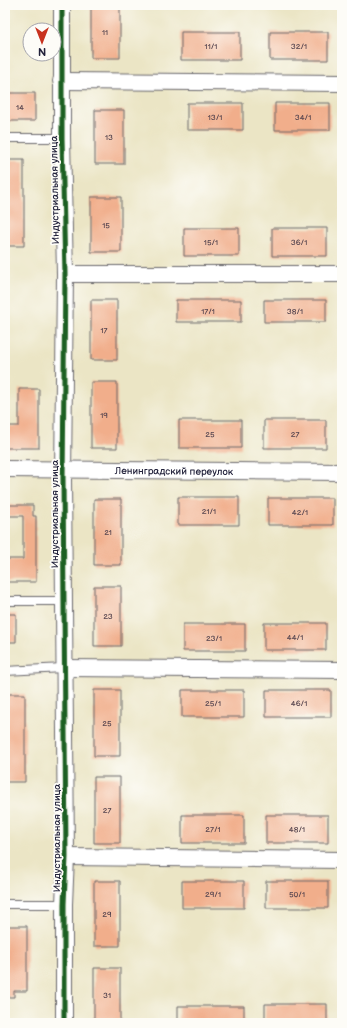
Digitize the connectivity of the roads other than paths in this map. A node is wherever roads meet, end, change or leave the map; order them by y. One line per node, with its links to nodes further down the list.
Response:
1 (62, 5): 2 (street, Индустриальная улица)
2 (62, 81): 3 (street); 5 (street, Индустриальная улица)
3 (342, 83)
4 (5, 138): 5 (lane)
5 (62, 138): 6 (street, Индустриальная улица)
6 (65, 274): 7 (street); 9 (street, Индустриальная улица)
7 (342, 274)
8 (5, 469): 9 (street, Ленинградский переулок)
9 (63, 470): 10 (street, Ленинградский переулок); 11 (street, Индустриальная улица)
10 (342, 472)
11 (64, 601): 12 (lane); 13 (street, Индустриальная улица)
12 (5, 602)
13 (64, 668): 14 (street); 15 (lane); 16 (street, Индустриальная улица)
14 (342, 670)
15 (5, 671)
16 (66, 857): 17 (street); 19 (street, Индустриальная улица)
17 (342, 860)
18 (5, 904): 19 (lane)
19 (64, 904): 20 (street, Индустриальная улица)
20 (64, 1023)

